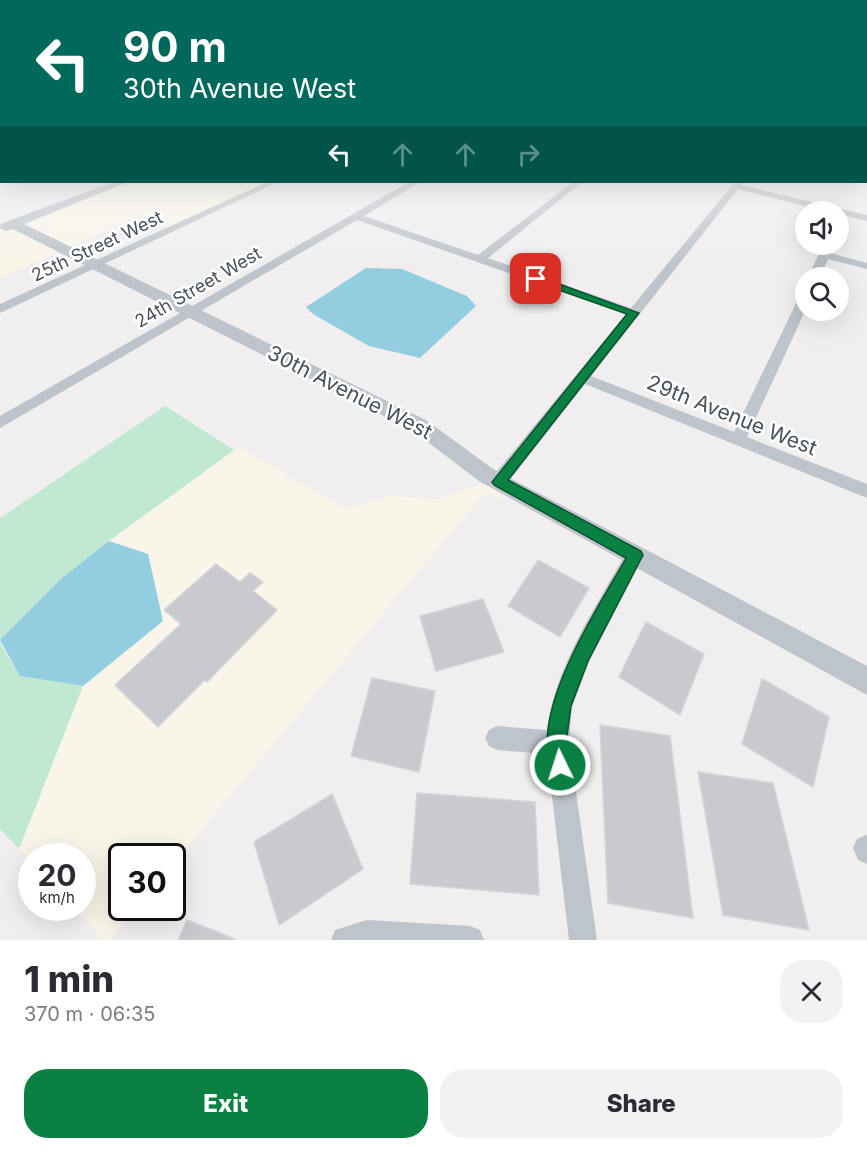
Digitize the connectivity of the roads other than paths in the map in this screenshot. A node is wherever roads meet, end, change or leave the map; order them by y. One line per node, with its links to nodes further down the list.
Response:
1 (119, 183): 10 (street)
2 (271, 183): 13 (street, 25th Street West)
3 (413, 183): 8 (street, 24th Street West)
4 (577, 183): 12 (street)
5 (737, 184): 6 (street); 17 (street)
6 (800, 201)
7 (849, 214): 9 (street)
8 (356, 216): 12 (street); 16 (street, 24th Street West)
9 (867, 218)
10 (6, 226): 13 (street, 30th Avenue West)
11 (840, 255): 14 (street)
12 (480, 259): 17 (street)
13 (96, 264): 15 (street, 25th Street West); 16 (street, 30th Avenue West)
14 (867, 266)
15 (0, 309)
16 (192, 312): 20 (street, 24th Street West); 22 (street, 30th Avenue West)
17 (634, 313): 19 (street)
18 (795, 318): 21 (street)
19 (582, 377): 21 (street, 29th Avenue West); 22 (street)
20 (0, 423)
21 (738, 439): 23 (street, 29th Avenue West)
22 (499, 482): 24 (street, 30th Avenue West)
23 (867, 491)
24 (635, 555): 25 (street, 30th Avenue West); 27 (street)
25 (867, 681)
26 (497, 738): 27 (street)
27 (556, 743): 30 (street)
28 (345, 940): 29 (street)
29 (470, 940)
30 (583, 940)

